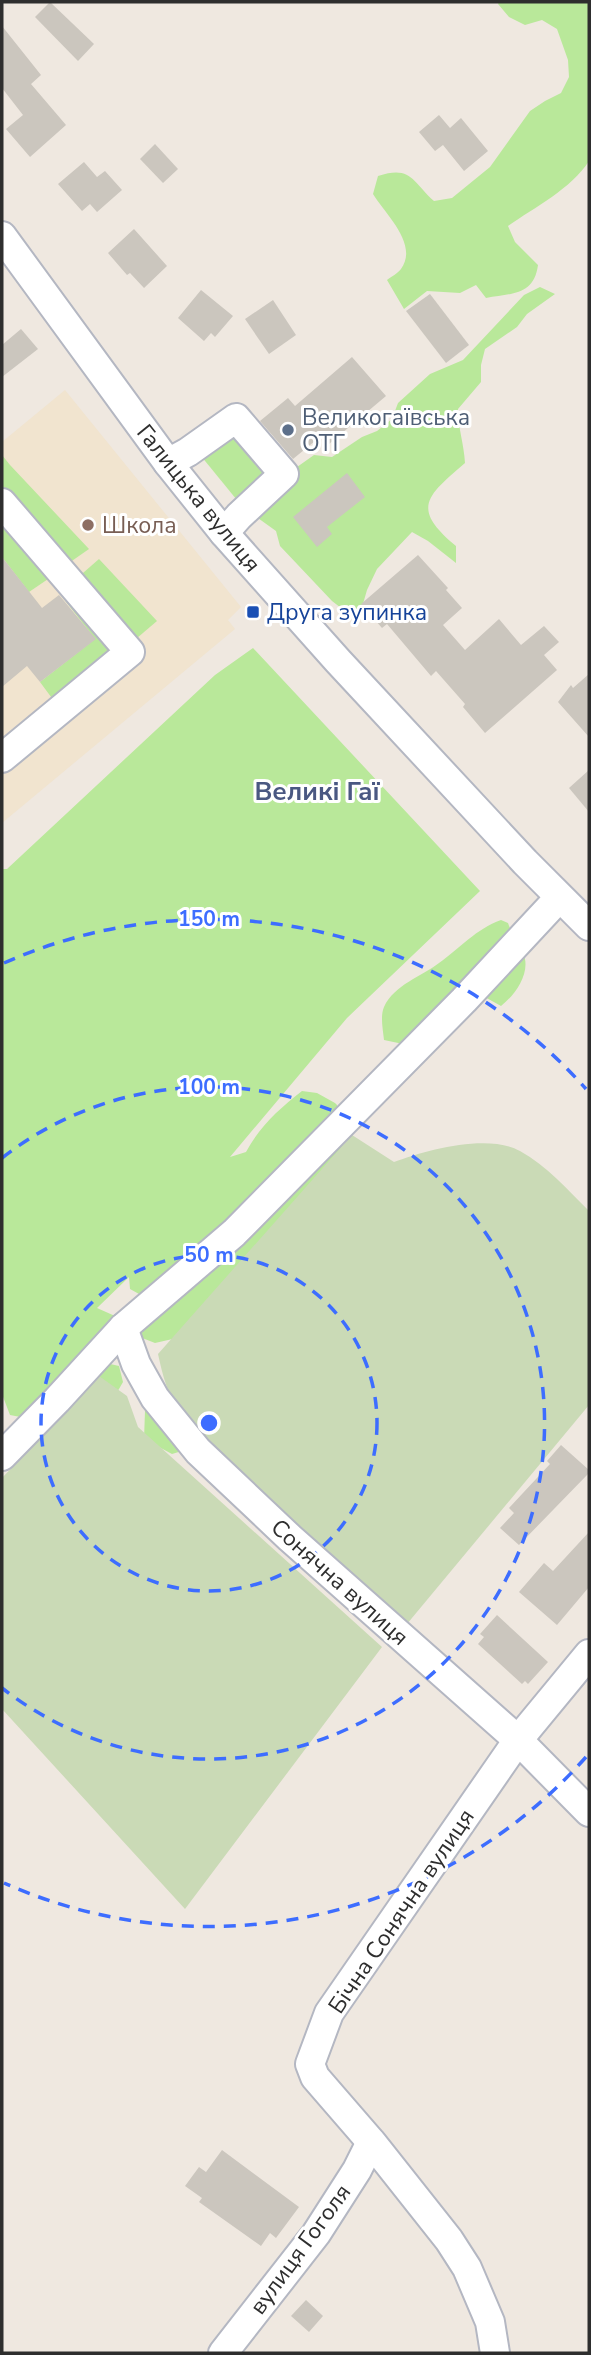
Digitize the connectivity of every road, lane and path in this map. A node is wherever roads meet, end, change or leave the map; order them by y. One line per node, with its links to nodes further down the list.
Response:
1 (2, 236): 2 (street, Галицька вулиця)
2 (168, 463): 4 (street, Галицька вулиця); 4 (street)
3 (2, 503): 5 (street)
4 (224, 533): 6 (street, Галицька вулиця)
5 (2, 758)
6 (558, 898): 7 (street, Галицька вулиця); 8 (street)
7 (589, 926)
8 (123, 1328): 9 (street); 11 (street, Сонячна вулиця)
9 (2, 1456)
10 (589, 1654): 11 (street, Бічна Сонячна вулиця)
11 (517, 1740): 12 (street, Сонячна вулиця); 13 (street, Бічна Сонячна вулиця)
12 (589, 1812)
13 (371, 2141): 14 (street, вулиця Гоголя); 15 (street, Бічна Сонячна вулиця)
14 (222, 2353)
15 (495, 2353)

